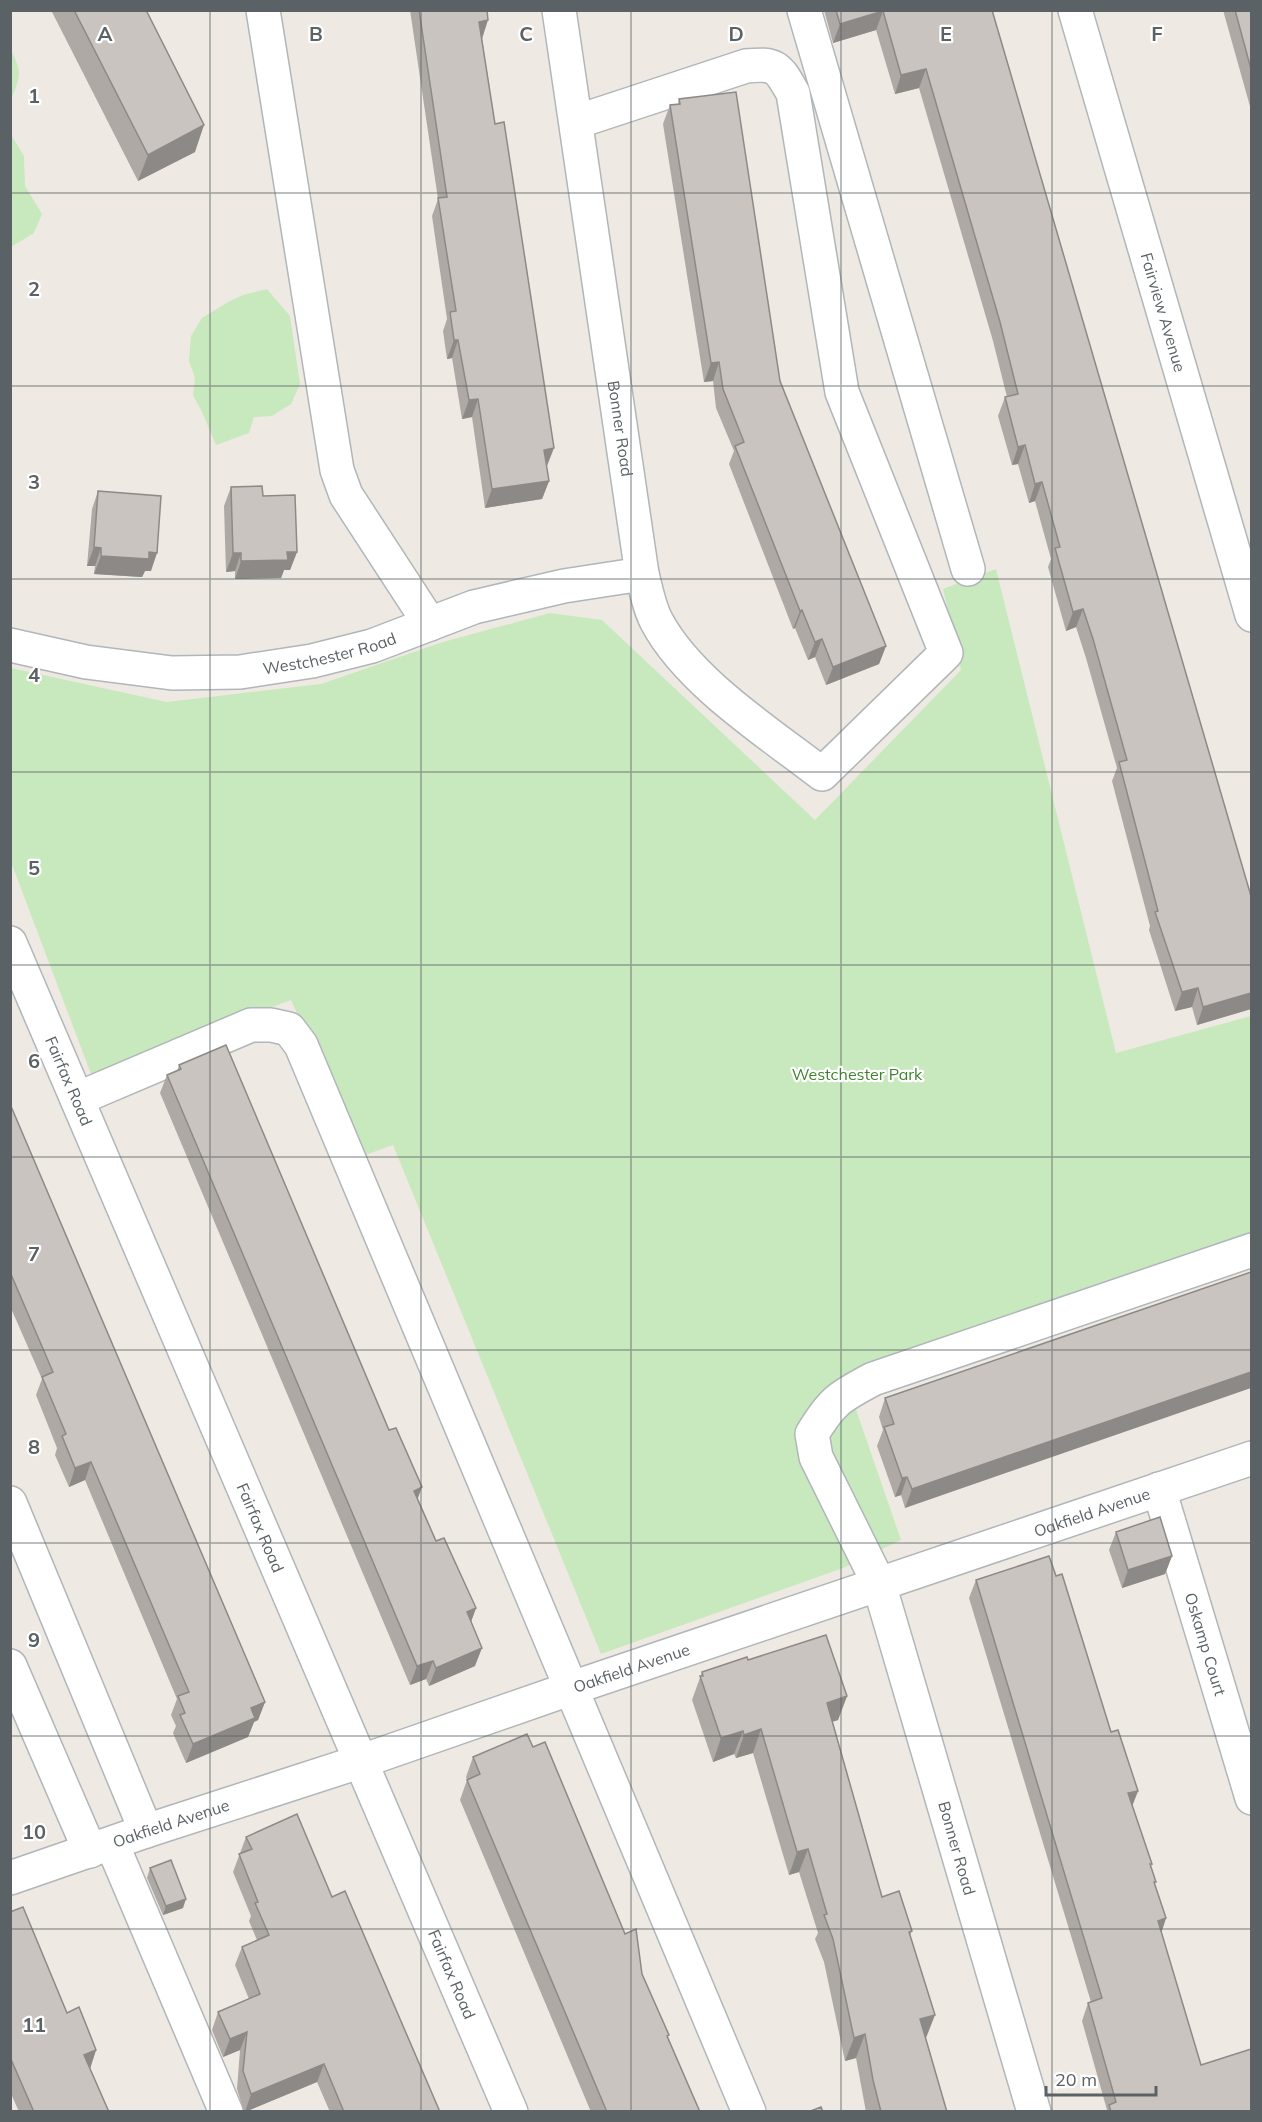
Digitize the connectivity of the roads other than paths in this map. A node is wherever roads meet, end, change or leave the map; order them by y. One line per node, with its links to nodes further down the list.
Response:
1 (263, 10): 9 (street)
2 (559, 10): 5 (street, Bonner Road)
3 (804, 10): 6 (street)
4 (1075, 10): 8 (street, Fairview Avenue)
5 (576, 122): 7 (street, Bonner Road); 7 (street, Bonner Road)
6 (968, 569)
7 (642, 574): 9 (street, Westchester Road)
8 (1251, 615)
9 (430, 624): 10 (street, Westchester Road)
10 (10, 645)
11 (10, 942): 12 (street, Fairfax Road)
12 (77, 1099): 19 (street); 20 (street, Fairfax Road)
13 (1251, 1250): 17 (street, Bonner Road)
14 (1251, 1458): 15 (street, Oakfield Avenue)
15 (1159, 1489): 17 (street, Oakfield Avenue); 21 (street, Oskamp Court)
16 (10, 1503): 22 (street)
17 (879, 1584): 19 (street, Oakfield Avenue); 28 (street, Bonner Road)
18 (10, 1666): 23 (street)
19 (572, 1688): 20 (street, Oakfield Avenue); 27 (street)
20 (362, 1761): 22 (street, Oakfield Avenue); 26 (street, Fairfax Road)
21 (1251, 1798)
22 (146, 1831): 23 (street, Oakfield Avenue)
23 (101, 1847): 24 (street, Oakfield Avenue); 25 (street)
24 (10, 1878)
25 (226, 2112)
26 (511, 2112)
27 (749, 2112)
28 (1034, 2112)

